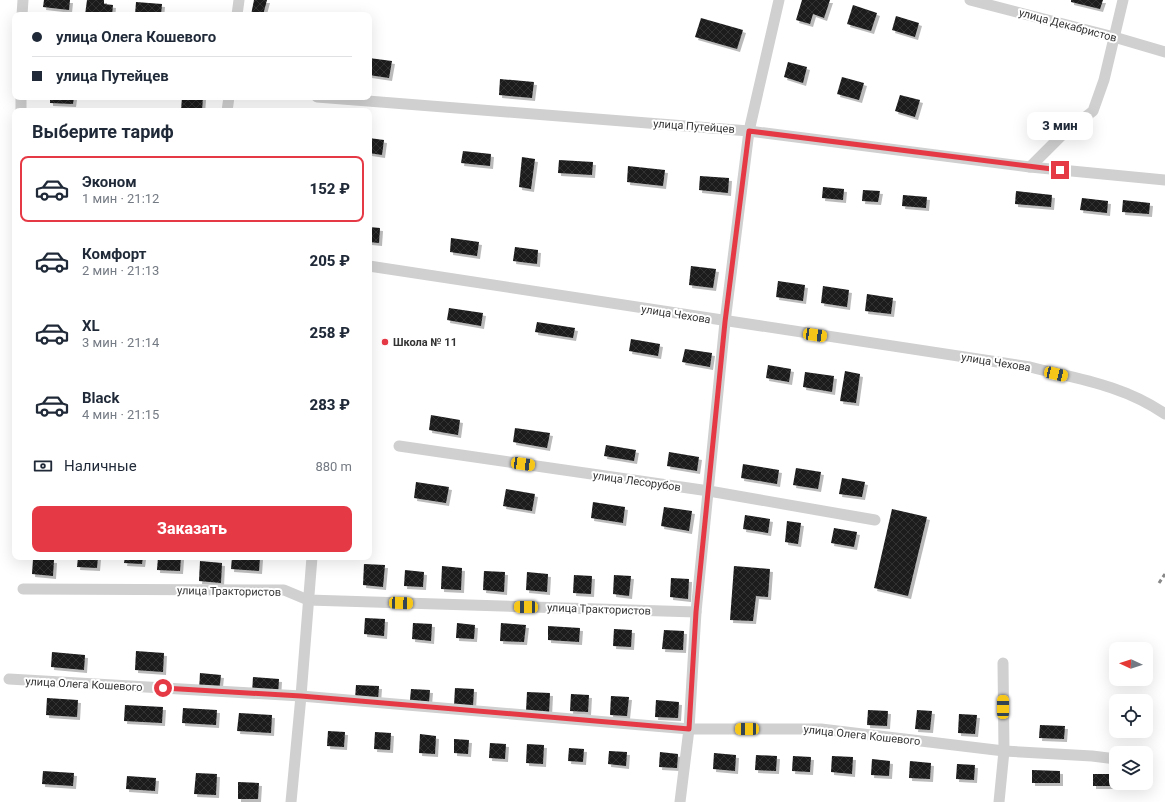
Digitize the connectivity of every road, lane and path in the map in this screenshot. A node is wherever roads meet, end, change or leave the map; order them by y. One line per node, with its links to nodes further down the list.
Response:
1 (23, 0): 6 (street)
2 (239, 0): 7 (street)
3 (779, 0): 11 (street)
4 (970, 0): 8 (street, улица Декабристов)
5 (1123, 0): 8 (street)
6 (22, 12)
7 (237, 12)
8 (1114, 37): 9 (street, улица Декабристов); 12 (street)
9 (1165, 52)
10 (355, 100): 11 (street, улица Путейцев)
11 (749, 131): 12 (street, улица Путейцев); 15 (street)
12 (1030, 167): 13 (street, улица Путейцев)
13 (1165, 180)
14 (372, 266): 15 (street, улица Чехова)
15 (725, 322): 16 (street, улица Чехова); 18 (street)
16 (1165, 414)
17 (399, 446): 18 (street, улица Лесорубов)
18 (709, 491): 19 (street, улица Лесорубов); 23 (street)
19 (875, 520)
20 (312, 560): 22 (street)
21 (23, 589): 22 (street, улица Трактористов)
22 (308, 600): 23 (street, улица Трактористов); 26 (street)
23 (696, 612): 27 (street)
24 (1003, 663): 28 (street)
25 (9, 679): 26 (street, улица Олега Кошевого)
26 (301, 696): 27 (street, улица Олега Кошевого); 30 (street)
27 (689, 729): 28 (street, улица Олега Кошевого); 31 (street)
28 (1004, 751): 29 (street, улица Олега Кошевого); 32 (street)
29 (1109, 758)
30 (291, 802)
31 (680, 802)
32 (999, 802)

